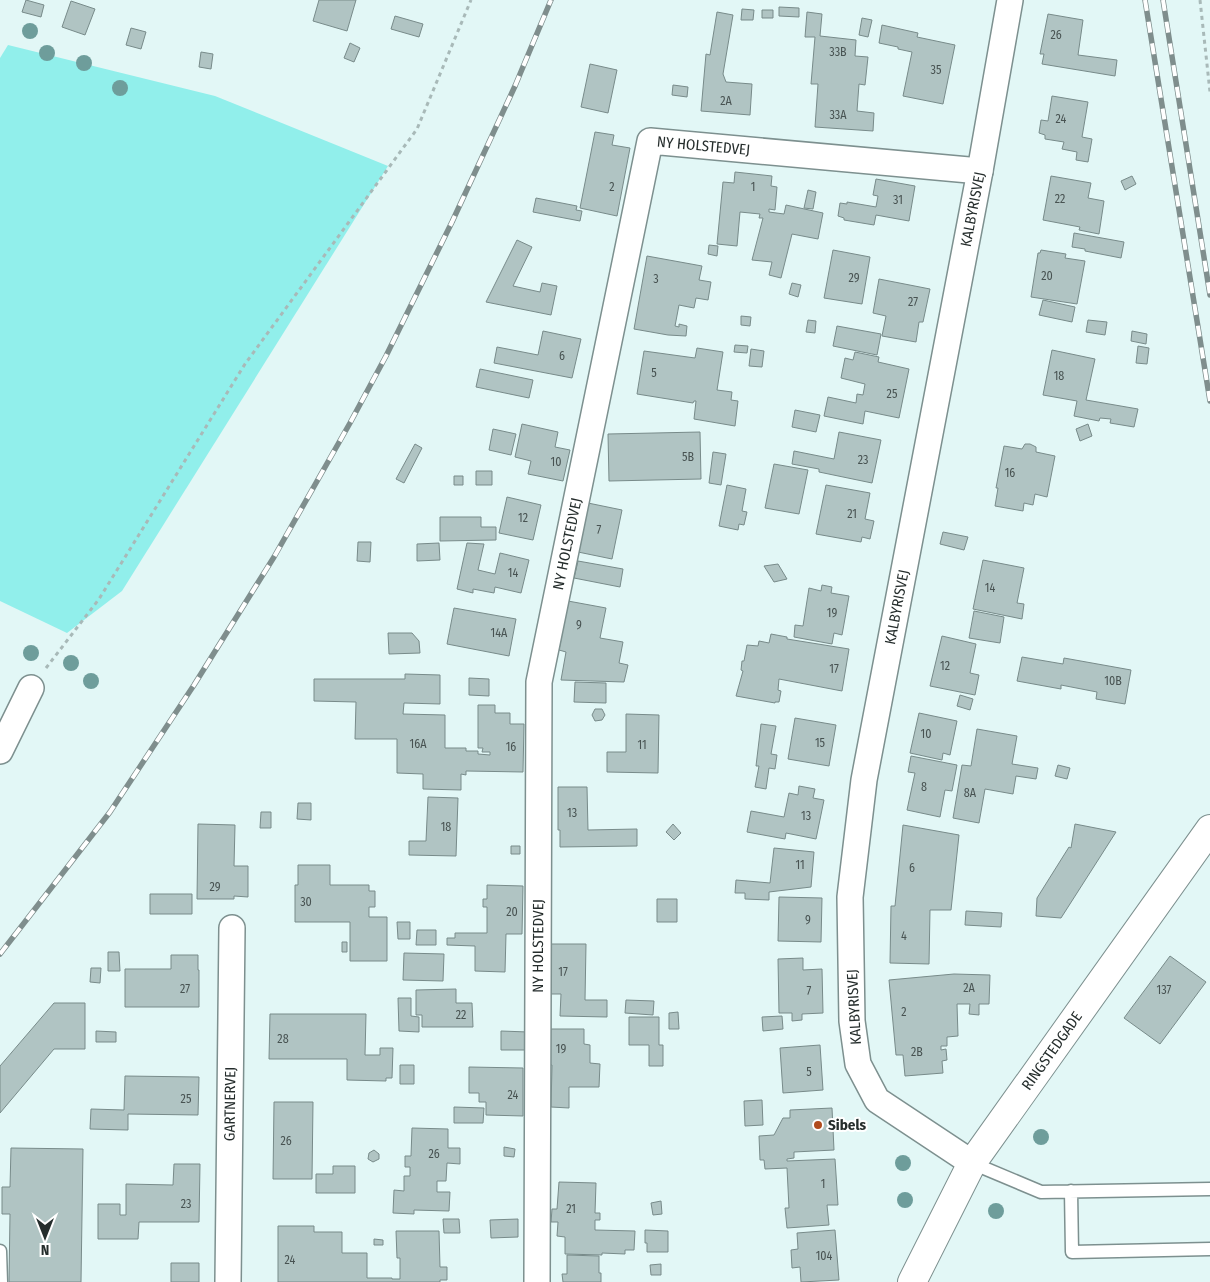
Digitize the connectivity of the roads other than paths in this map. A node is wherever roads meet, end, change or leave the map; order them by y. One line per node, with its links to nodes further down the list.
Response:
1 (1010, 0): 2 (street, KALBYRISVEJ)
2 (980, 171): 7 (street, KALBYRISVEJ); 14 (street, NY HOLSTEDVEJ)
3 (31, 688): 4 (street)
4 (0, 751)
5 (1210, 829): 7 (street, RINGSTEDGADE)
6 (232, 928): 13 (street, GARTNERVEJ)
7 (972, 1163): 9 (lane); 15 (street, RINGSTEDGADE)
8 (1210, 1189): 9 (lane)
9 (1071, 1191): 10 (lane)
10 (1210, 1249)
11 (0, 1252): 12 (lane)
12 (1, 1282)
13 (228, 1282)
14 (537, 1282)
15 (912, 1282)

